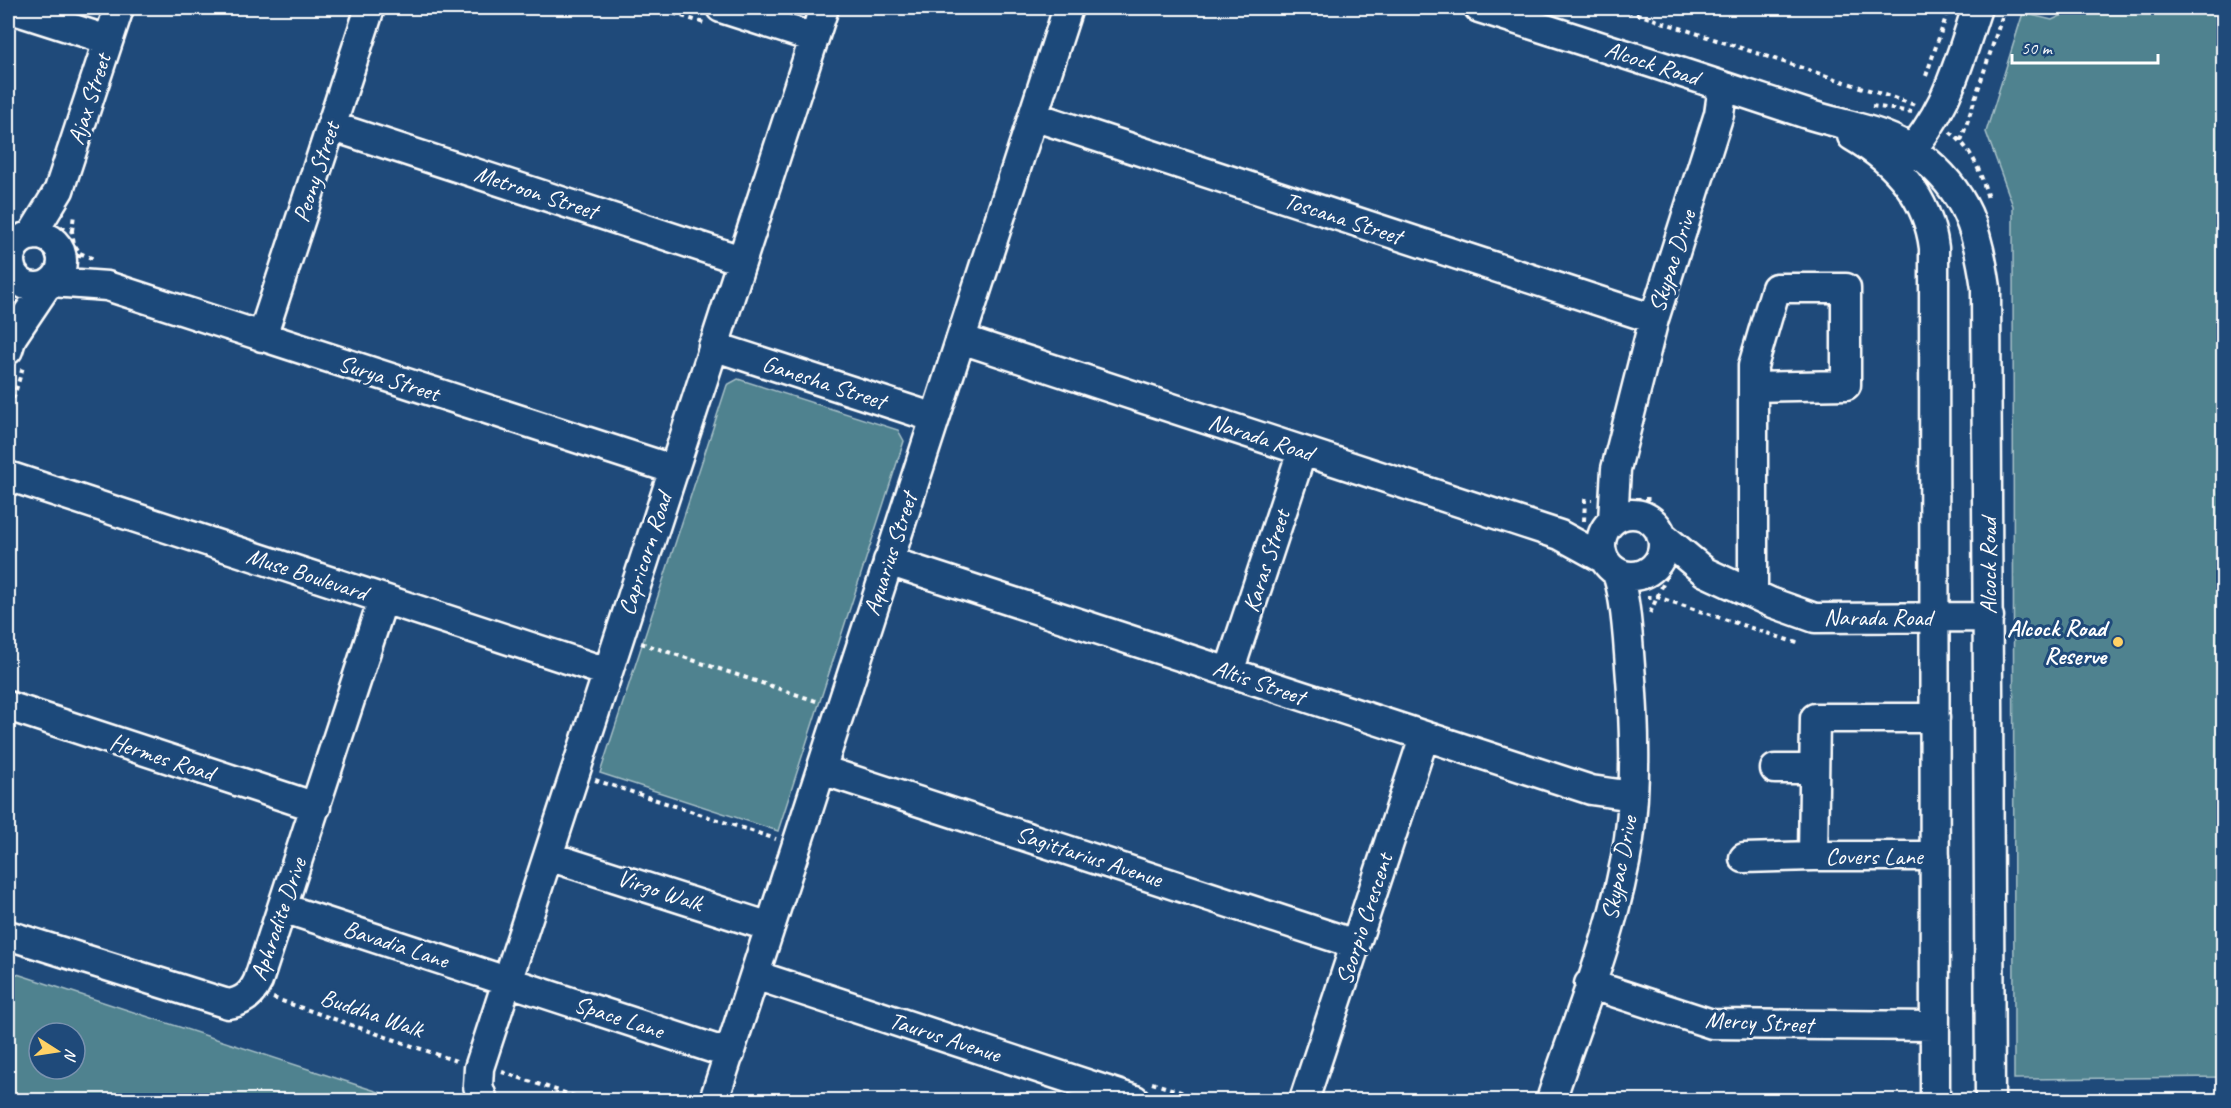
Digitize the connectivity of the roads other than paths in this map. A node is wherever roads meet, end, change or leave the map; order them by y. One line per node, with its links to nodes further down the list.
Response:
1 (8, 8): 10 (street)
2 (119, 8): 10 (street, Ajax Street)
3 (370, 8): 13 (street, Peony Street)
4 (721, 8): 9 (street)
5 (824, 8): 9 (street, Capricorn Road)
6 (1068, 8): 12 (street, Aquarius Street)
7 (1479, 8): 11 (street, Alcock Road)
8 (1977, 8): 14 (street)
9 (814, 38): 18 (street, Capricorn Road)
10 (108, 40): 15 (street, Ajax Street)
11 (1723, 86): 14 (street, Alcock Road); 22 (street, Skypac Drive)
12 (1032, 116): 22 (street, Toscana Street); 24 (street, Aquarius Street)
13 (331, 126): 18 (street, Metroon Street); 23 (street, Peony Street)
14 (1904, 160): 42 (street, Alcock Road); 43 (street, Alcock Road)
15 (59, 189): 16 (street, Ajax Street); 17 (street, Ajax Street)
16 (20, 238): 17 (street); 19 (street)
17 (60, 251): 20 (street); 21 (street, Surya Street)
18 (741, 260): 26 (street, Capricorn Road)
19 (13, 272): 20 (street); 25 (street)
20 (49, 283): 21 (street, Surya Street); 25 (street)
21 (107, 285): 23 (street, Surya Street)
22 (1654, 319): 29 (street, Skypac Drive)
23 (262, 337): 31 (street, Surya Street)
24 (961, 339): 28 (street, Aquarius Street); 30 (street, Narada Road)
25 (10, 343)
26 (713, 346): 28 (street, Ganesha Street); 31 (street, Capricorn Road)
27 (1753, 387): 27 (street); 40 (street)
28 (935, 418): 36 (street, Aquarius Street)
29 (1626, 438): 33 (street, Skypac Drive); 34 (street, Skypac Drive)
30 (1302, 450): 35 (street, Narada Road); 46 (street, Karas Street)
31 (672, 469): 45 (street, Capricorn Road)
32 (8, 476): 41 (street, Muse Boulevard)
33 (1611, 523): 34 (street); 35 (street, Narada Road); 37 (street)
34 (1652, 525): 38 (street, Narada Road); 39 (street)
35 (1560, 535): 37 (street, Narada Road)
36 (888, 561): 46 (street, Altis Street); 52 (street, Aquarius Street)
37 (1610, 565): 39 (street); 44 (street, Skypac Drive)
38 (1705, 572): 39 (street, Narada Road); 40 (street, Narada Road)
39 (1646, 578): 44 (street, Skypac Drive)
40 (1753, 594): 42 (street, Narada Road)
41 (383, 599): 45 (street, Muse Boulevard); 54 (street, Aphrodite Drive)
42 (1935, 617): 43 (street, Narada Road); 48 (street, Alcock Road)
43 (1989, 617): 75 (street, Alcock Road)
44 (1627, 627): 53 (street, Skypac Drive)
45 (606, 672): 55 (street, Capricorn Road)
46 (1229, 672): 49 (street, Altis Street)
47 (8, 706): 54 (street, Hermes Road)
48 (1935, 718): 51 (street, Covers Lane); 57 (street, Alcock Road)
49 (1424, 737): 53 (street, Altis Street); 62 (street, Scorpio Crescent)
50 (1775, 769): 51 (street)
51 (1814, 769): 56 (street, Covers Lane)
52 (822, 770): 60 (street, Aquarius Street); 62 (street, Sagittarius Avenue)
53 (1633, 796): 65 (street, Skypac Drive)
54 (316, 807): 59 (street, Aphrodite Drive)
55 (548, 856): 60 (street, Virgo Walk); 64 (street, Capricorn Road)
56 (1813, 856): 57 (street, Covers Lane); 58 (street, Covers Lane)
57 (1935, 856): 66 (street, Alcock Road)
58 (1744, 858)
59 (283, 908): 61 (street, Aphrodite Drive); 64 (street, Bavadia Lane)
60 (770, 927): 63 (street, Aquarius Street)
61 (8, 935)
62 (1355, 944): 72 (street, Scorpio Crescent)
63 (755, 975): 67 (street, Aquarius Street); 68 (street, Taurus Avenue)
64 (508, 980): 67 (street, Space Lane); 69 (street, Capricorn Road)
65 (1589, 984): 66 (street, Mercy Street); 73 (street, Skypac Drive)
66 (1935, 1026): 74 (street, Alcock Road)
67 (729, 1054): 70 (street, Aquarius Street)
68 (1099, 1095): 71 (street, Taurus Avenue)
69 (483, 1101)
70 (714, 1101)
71 (1135, 1101)
72 (1304, 1101)
73 (1551, 1101)
74 (1935, 1101)
75 (1990, 1101)

